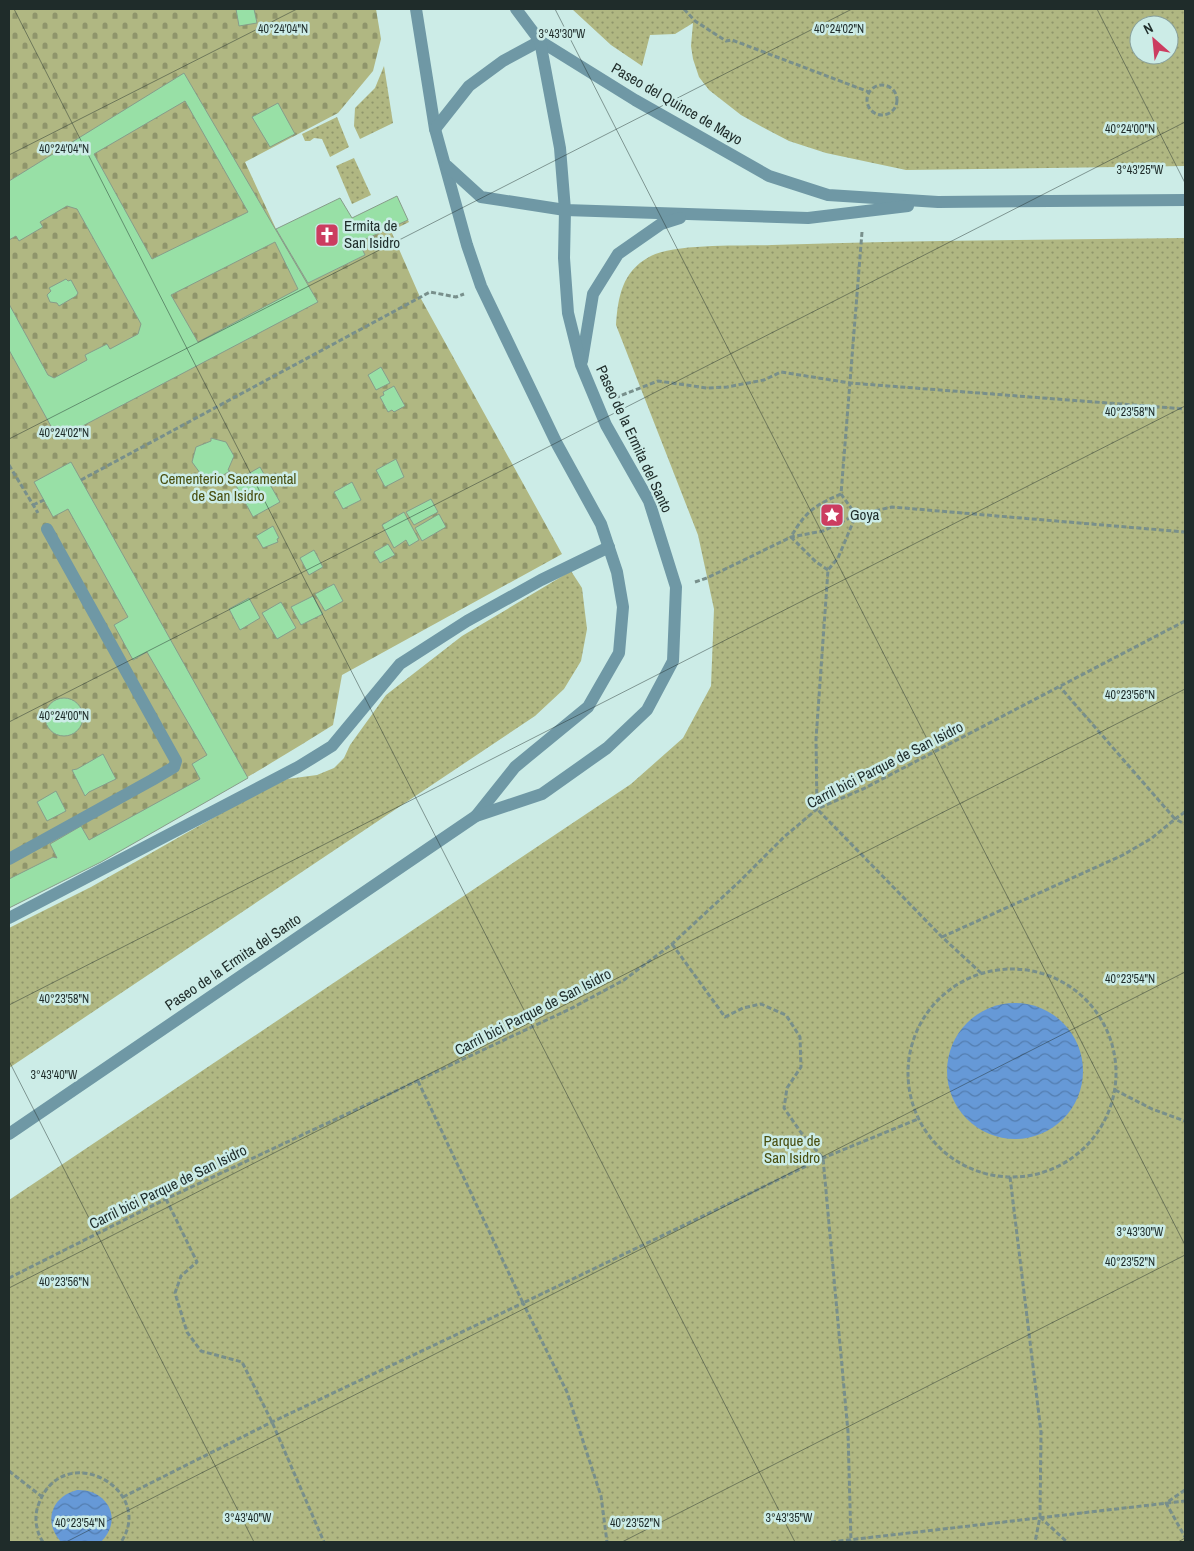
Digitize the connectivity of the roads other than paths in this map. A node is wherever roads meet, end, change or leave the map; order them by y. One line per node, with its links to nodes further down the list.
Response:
1 (416, 9): 4 (street, Paseo de la Ermita del Santo)
2 (516, 9): 3 (street, Paseo de la Ermita del Santo)
3 (540, 41): 4 (street); 7 (street, Paseo del Quince de Mayo); 8 (street, Paseo de la Ermita del Santo)
4 (435, 129): 5 (street, Paseo de la Ermita del Santo)
5 (447, 166): 8 (street, Paseo del Quince de Mayo); 12 (street, Paseo de la Ermita del Santo)
6 (1185, 200): 7 (street, Paseo del Quince de Mayo)
7 (938, 202): 9 (street, Paseo del Quince de Mayo)
8 (565, 210): 9 (street, Paseo del Quince de Mayo); 10 (street, Paseo de la Ermita del Santo)
9 (691, 214): 10 (street)
10 (581, 366): 13 (street, Paseo de la Ermita del Santo)
11 (47, 529): 14 (street)
12 (609, 547): 13 (street, Paseo de la Ermita del Santo); 15 (street)
13 (476, 816): 16 (street, Paseo de la Ermita del Santo)
14 (9, 859)
15 (9, 918)
16 (9, 1134)

